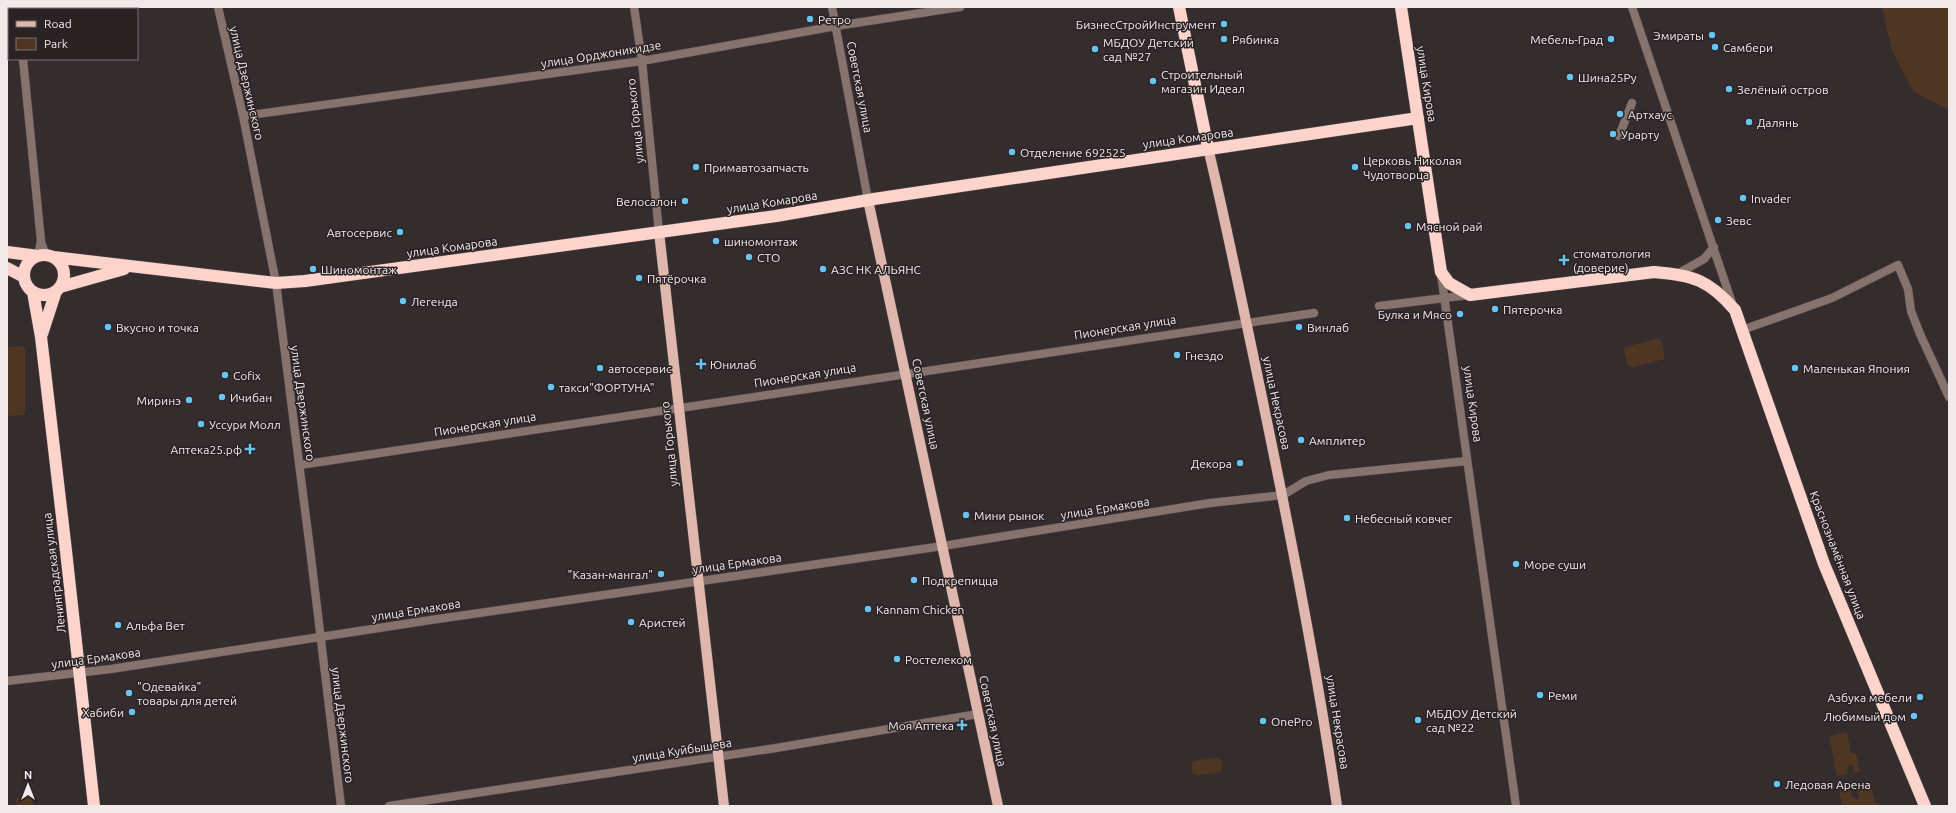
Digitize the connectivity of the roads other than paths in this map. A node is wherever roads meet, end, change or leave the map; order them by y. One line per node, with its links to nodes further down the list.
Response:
1 (218, 7): 12 (street, улица Дзержинского)
2 (634, 7): 10 (street, улица Горького)
3 (832, 7): 8 (street, Советская улица)
4 (960, 7): 8 (street, улица Орджоникидзе)
5 (1180, 7): 15 (highway, улица Некрасова)
6 (1401, 7): 13 (highway, улица Кирова)
7 (1632, 7): 18 (street, Краснознамённая улица)
8 (836, 26): 10 (street, улица Орджоникидзе); 16 (street, Советская улица)
9 (23, 60): 20 (street)
10 (642, 61): 12 (street, улица Орджоникидзе); 17 (street, улица Горького)
11 (1632, 103): 14 (street)
12 (243, 116): 26 (street, улица Дзержинского)
13 (1418, 118): 15 (highway, улица Комарова); 23 (highway, улица Кирова)
14 (1619, 136)
15 (1208, 148): 16 (highway, улица Комарова); 34 (main road, улица Некрасова)
16 (868, 200): 17 (highway, улица Комарова); 37 (main road, Советская улица)
17 (659, 232): 26 (highway, улица Комарова); 39 (main road, улица Горького)
18 (1714, 247): 24 (street); 32 (street, Краснознамённая улица)
19 (7, 252): 20 (highway, улица Комарова)
20 (46, 256): 21 (highway, улица Комарова); 25 (highway); 27 (highway)
21 (130, 267): 26 (highway, улица Комарова); 27 (highway, улица Комарова)
22 (7, 268): 25 (highway)
23 (1441, 272): 29 (highway); 30 (street, улица Кирова)
24 (1677, 274): 29 (highway); 32 (highway, Краснознамённая улица)
25 (24, 277): 28 (highway)
26 (276, 283): 41 (street, улица Дзержинского)
27 (58, 289): 28 (highway); 36 (highway, Ленинградская улица)
28 (33, 292): 36 (highway, Ленинградская улица)
29 (1470, 295): 30 (street)
30 (1444, 298): 31 (street); 40 (street, улица Кирова)
31 (1380, 306)
32 (1735, 310): 35 (highway, Краснознамённая улица)
33 (1314, 313): 34 (street, Пионерская улица)
34 (1246, 322): 37 (street, Пионерская улица); 42 (main road, улица Некрасова)
35 (1742, 330): 38 (street); 57 (highway, Краснознамённая улица)
36 (41, 337): 46 (highway, Ленинградская улица)
37 (906, 374): 39 (street, Пионерская улица); 43 (main road, Советская улица)
38 (1949, 397)
39 (679, 408): 41 (street, Пионерская улица); 44 (main road, улица Горького)
40 (1467, 462): 42 (street, улица Ермакова); 56 (street, улица Кирова)
41 (300, 465): 45 (street, улица Дзержинского)
42 (1283, 494): 43 (street, улица Ермакова); 55 (main road, улица Некрасова)
43 (943, 546): 44 (street, улица Ермакова); 48 (main road, Советская улица)
44 (698, 581): 45 (street, улица Ермакова); 49 (main road, улица Горького)
45 (320, 637): 46 (street, улица Ермакова); 51 (street, улица Дзержинского)
46 (80, 673): 47 (street, улица Ермакова); 50 (highway, Ленинградская улица)
47 (7, 682)
48 (978, 714): 49 (street, улица Куйбышева); 54 (main road, Советская улица)
49 (719, 757): 52 (street, улица Куйбышева); 53 (main road, улица Горького)
50 (94, 806)
51 (341, 806)
52 (389, 806)
53 (724, 806)
54 (998, 806)
55 (1337, 806)
56 (1516, 806)
57 (1925, 806)

